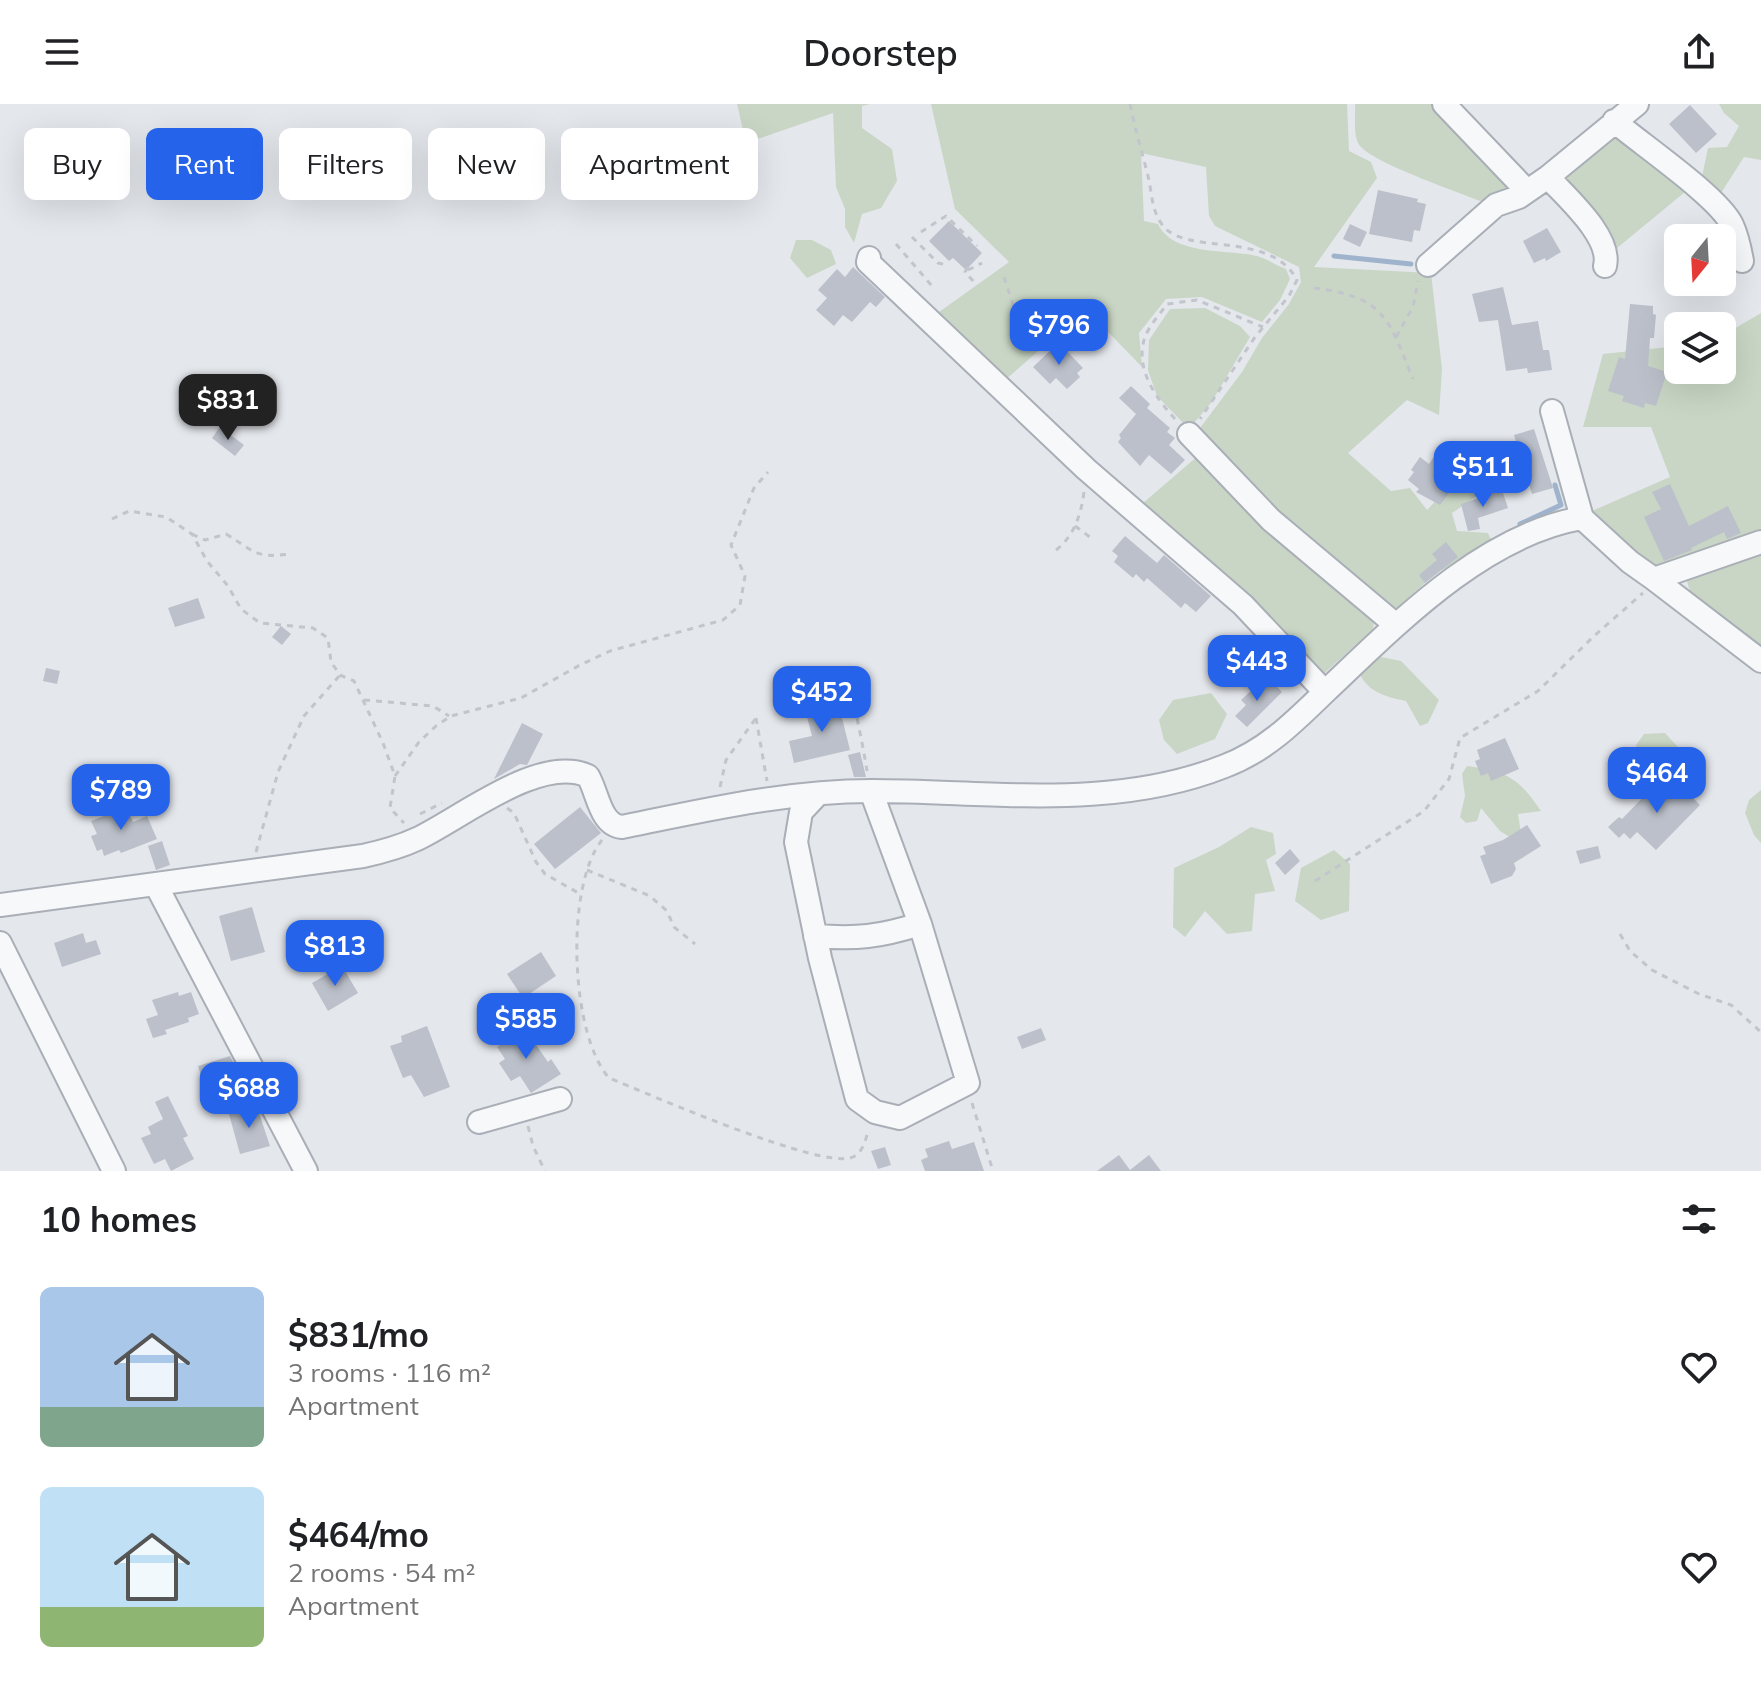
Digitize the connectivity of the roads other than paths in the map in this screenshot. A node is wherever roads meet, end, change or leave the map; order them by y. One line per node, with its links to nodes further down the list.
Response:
1 (1444, 104): 5 (street)
2 (1637, 104): 3 (street)
3 (1614, 121): 4 (street); 7 (street)
4 (1548, 177): 5 (street); 9 (street)
5 (1527, 191): 8 (street)
6 (869, 258): 17 (street)
7 (1742, 261)
8 (1428, 265)
9 (1605, 266)
10 (1552, 411): 12 (street)
11 (1189, 434): 15 (street)
12 (1582, 518): 14 (street); 15 (street)
13 (1761, 542): 14 (street)
14 (1654, 579): 16 (street)
15 (1396, 625): 17 (street)
16 (1761, 661)
17 (1325, 692): 18 (street)
18 (871, 791): 19 (street); 22 (street)
19 (817, 795): 20 (street); 23 (street)
20 (156, 885): 21 (street); 28 (street)
21 (0, 905)
22 (920, 924): 23 (street); 23 (street)
23 (815, 936)
24 (0, 943): 27 (street)
25 (560, 1099): 26 (street)
26 (479, 1122)
27 (114, 1171)
28 (306, 1171)

